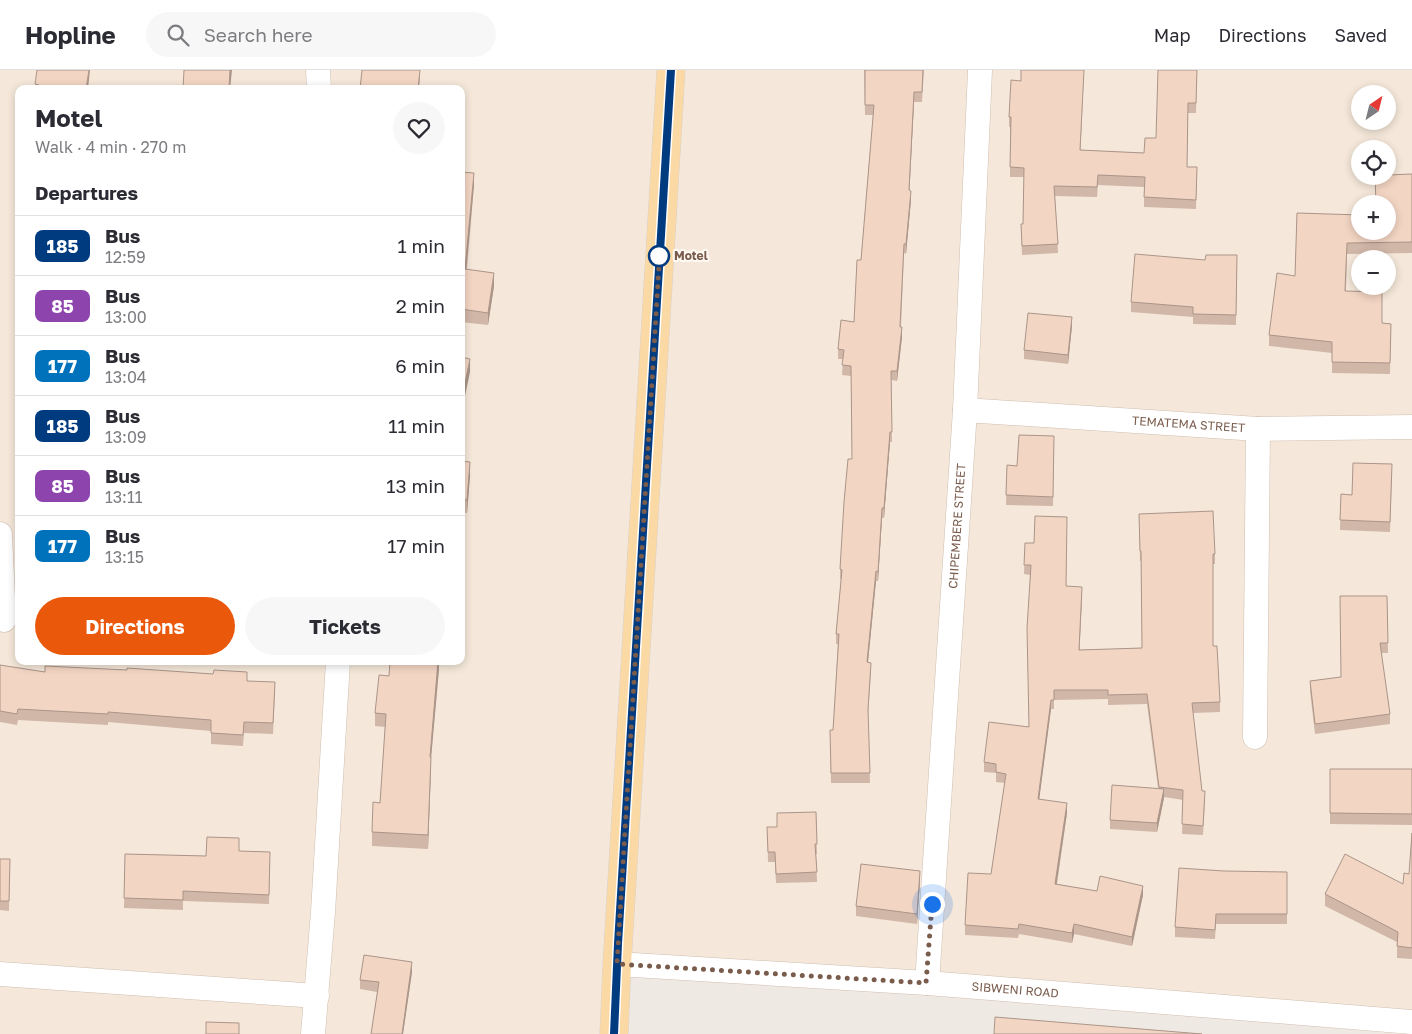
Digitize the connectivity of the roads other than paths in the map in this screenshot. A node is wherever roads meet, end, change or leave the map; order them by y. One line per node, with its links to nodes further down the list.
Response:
1 (318, 70): 4 (street)
2 (671, 70): 12 (main road)
3 (980, 70): 5 (street, CHIPEMBERE STREET)
4 (319, 85)
5 (965, 410): 7 (street, TEMATEMA STREET); 14 (street, CHIPEMBERE STREET)
6 (1412, 427): 7 (street, TEMATEMA STREET)
7 (1258, 428): 11 (street)
8 (0, 534): 9 (street)
9 (8, 620)
10 (338, 665): 15 (street)
11 (1255, 737)
12 (617, 964): 14 (street, SIBWENI ROAD); 18 (main road)
13 (0, 974): 15 (street)
14 (926, 983): 16 (street, SIBWENI ROAD)
15 (317, 996): 17 (street)
16 (1412, 1022)
17 (313, 1034)
18 (614, 1034)

